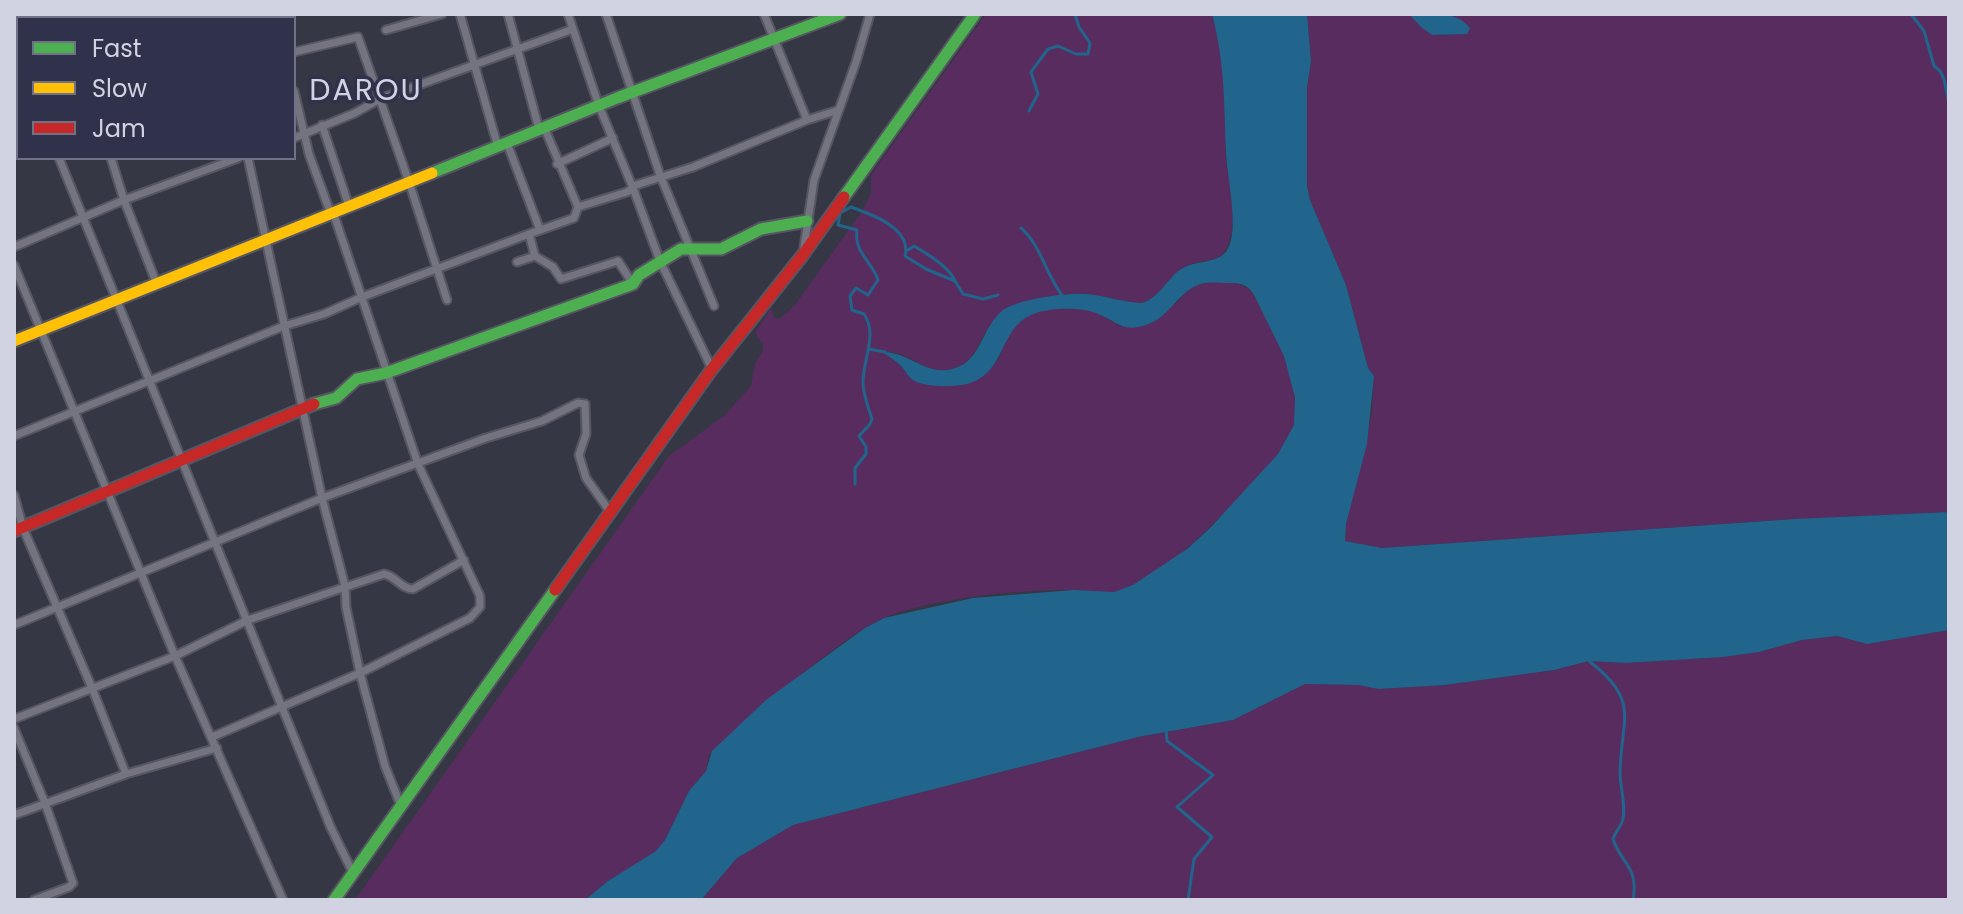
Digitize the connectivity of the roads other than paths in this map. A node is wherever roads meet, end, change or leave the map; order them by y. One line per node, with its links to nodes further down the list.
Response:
1 (442, 14): 11 (street)
2 (460, 14): 15 (street)
3 (508, 14): 13 (street)
4 (568, 14): 10 (street)
5 (606, 14): 16 (street)
6 (764, 14): 12 (street)
7 (840, 14): 12 (street)
8 (870, 14): 20 (street)
9 (975, 14): 48 (street)
10 (573, 29): 13 (street); 19 (street)
11 (386, 30)
12 (774, 37): 16 (street); 21 (street)
13 (518, 49): 15 (street); 23 (street)
14 (296, 52): 17 (street)
15 (475, 66): 17 (street); 27 (street)
16 (632, 92): 19 (street); 33 (street)
17 (380, 99): 22 (street); 34 (street)
18 (296, 100): 24 (street)
19 (599, 106): 23 (street); 26 (street)
20 (839, 110): 21 (street); 41 (street)
21 (807, 120): 33 (street)
22 (322, 125): 24 (street); 37 (street)
23 (541, 128): 27 (street); 32 (street)
24 (303, 133): 25 (street); 39 (street)
25 (296, 137)
26 (613, 138): 32 (street); 35 (street)
27 (502, 145): 34 (street); 42 (street)
28 (60, 160): 40 (street)
29 (112, 160): 36 (street)
30 (233, 160): 36 (street)
31 (248, 160): 44 (street)
32 (557, 164): 38 (street)
33 (660, 175): 35 (street); 46 (street)
34 (409, 182): 37 (street); 52 (street)
35 (633, 188): 38 (street); 49 (street)
36 (124, 200): 40 (street); 53 (street)
37 (349, 206): 39 (street)
38 (578, 207): 42 (street)
39 (333, 212): 44 (street); 55 (street)
40 (82, 217): 45 (street); 57 (street)
41 (807, 221): 46 (street); 48 (street)
42 (540, 230): 43 (street)
43 (529, 234): 47 (street); 52 (street)
44 (265, 238): 53 (street); 59 (street)
45 (14, 247)
46 (689, 247): 49 (street); 58 (street)
47 (535, 256): 50 (street); 54 (street)
48 (802, 256): 62 (street)
49 (660, 261): 54 (street); 62 (street)
50 (517, 262)
51 (14, 265): 60 (street)
52 (437, 269): 55 (street); 56 (street)
53 (156, 282): 57 (street)
54 (633, 284): 63 (street)
55 (362, 297): 59 (street); 63 (street)
56 (447, 300)
57 (117, 301): 60 (street); 64 (street)
58 (714, 306)
59 (284, 326): 64 (street); 65 (street)
60 (42, 330): 61 (street); 66 (street)
61 (14, 341)
62 (712, 369): 73 (street)
63 (386, 373): 65 (street); 69 (street)
64 (149, 381): 66 (street); 68 (street)
65 (302, 408): 68 (street); 72 (street)
66 (73, 413): 67 (street); 70 (street)
67 (14, 436)
68 (182, 462): 70 (street); 75 (street)
69 (418, 464): 72 (street); 73 (street); 76 (street)
70 (106, 493): 74 (street); 77 (street)
71 (14, 495): 74 (street)
72 (322, 498): 75 (street); 78 (street)
73 (611, 513): 92 (street)
74 (19, 529): 79 (street)
75 (216, 541): 77 (street); 80 (street)
76 (464, 560): 78 (street); 83 (street)
77 (141, 572): 79 (street); 82 (street)
78 (345, 586): 80 (street); 83 (street)
79 (58, 606): 81 (street); 84 (street)
80 (248, 620): 82 (street); 85 (street)
81 (14, 625)
82 (175, 656): 84 (street); 88 (street)
83 (360, 673): 85 (street); 92 (street)
84 (92, 688): 86 (street); 90 (street)
85 (284, 706): 88 (street); 94 (street)
86 (14, 719)
87 (14, 728): 91 (street)
88 (212, 737): 89 (street)
89 (217, 748): 90 (street); 96 (street)
90 (126, 774): 91 (street)
91 (45, 803): 93 (street); 95 (street)
92 (401, 806): 94 (street)
93 (14, 815)
94 (353, 873): 97 (street)
95 (34, 900)
96 (283, 900)
97 (334, 900)

